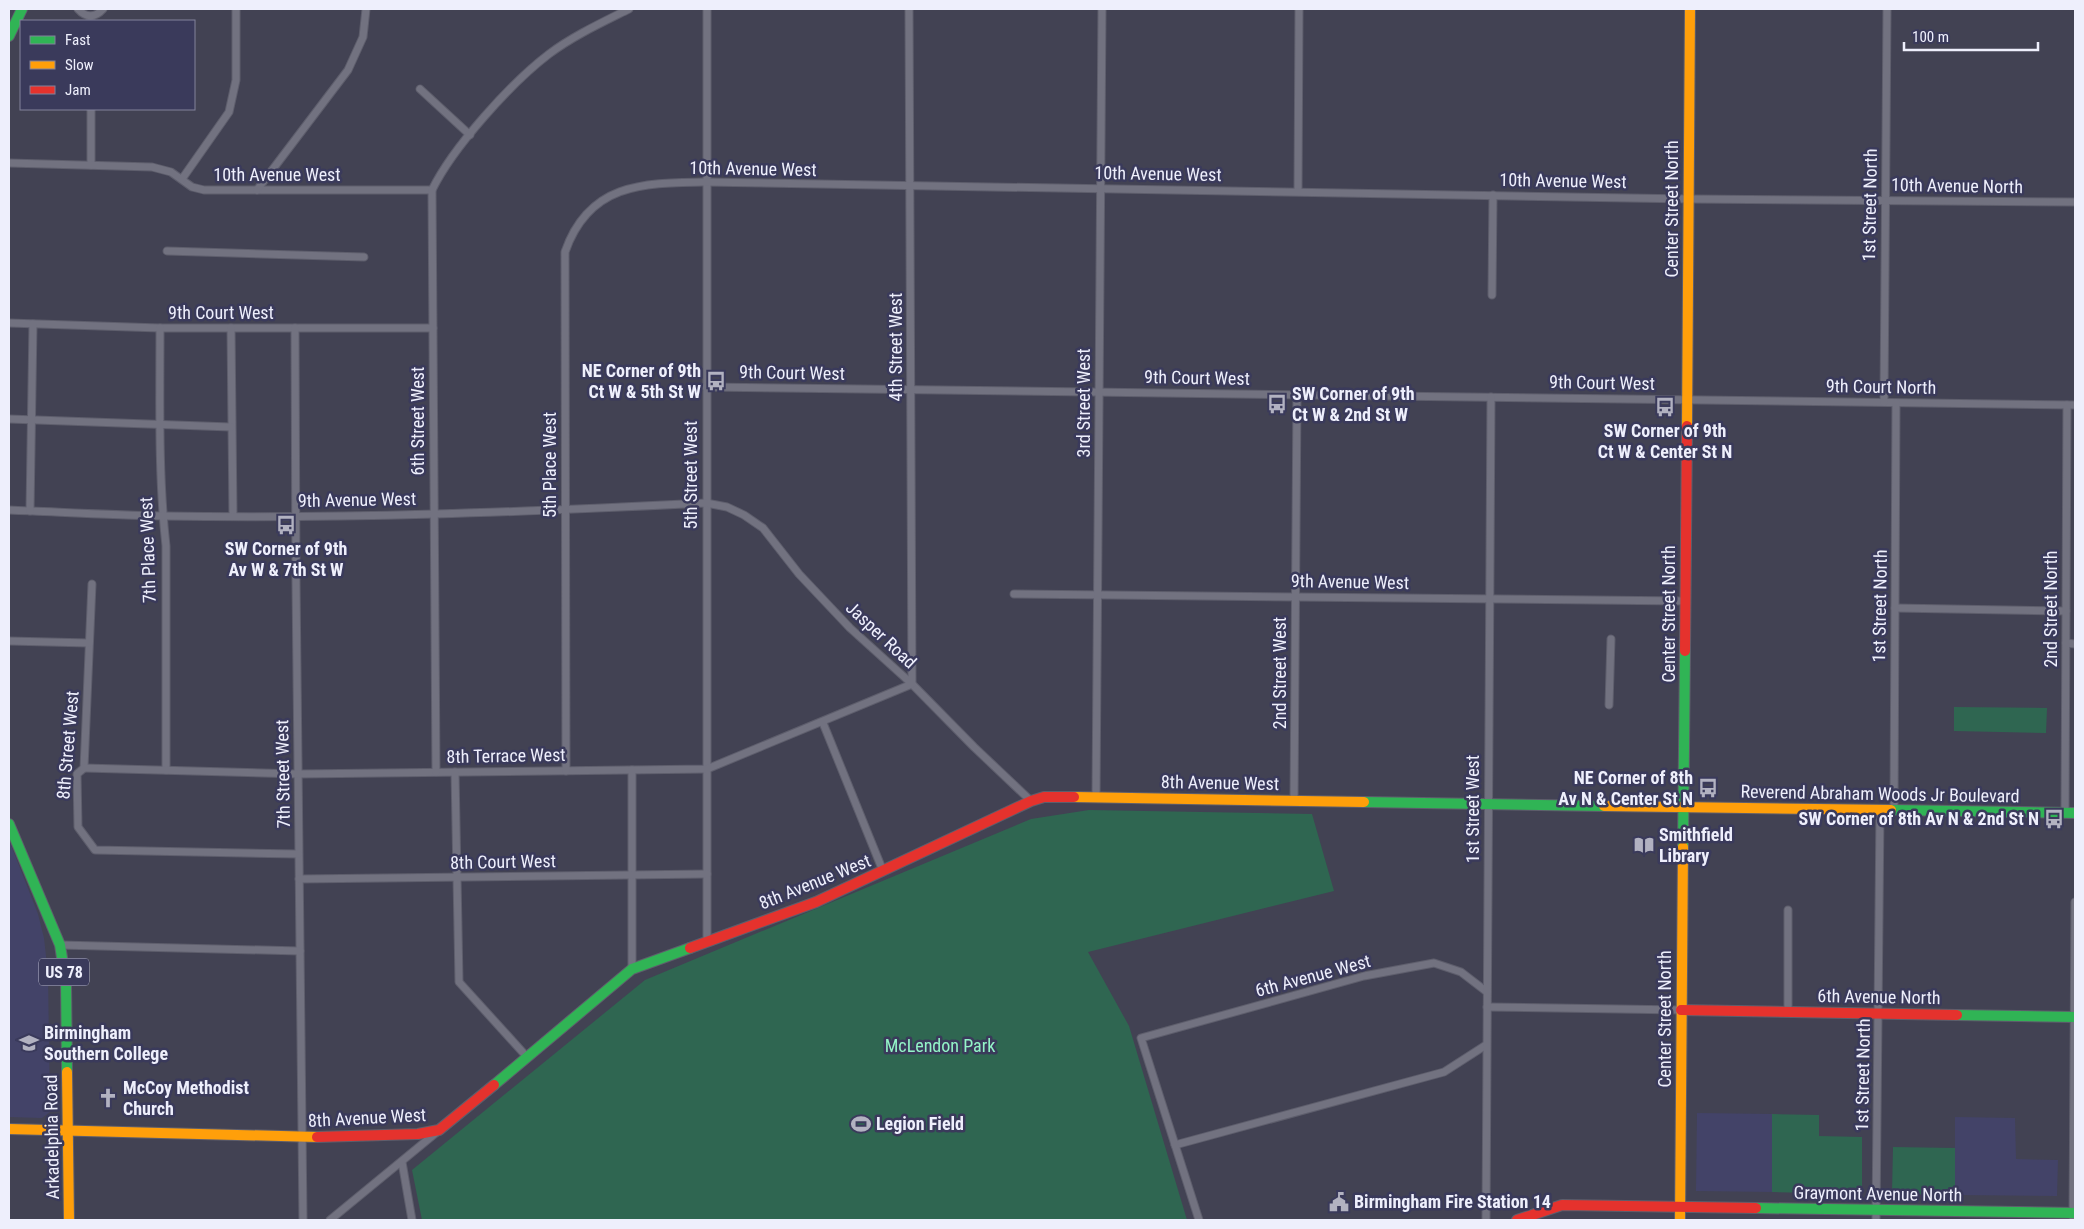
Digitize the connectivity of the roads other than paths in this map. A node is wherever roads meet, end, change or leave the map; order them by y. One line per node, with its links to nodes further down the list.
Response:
1 (22, 9): 14 (main road)
2 (78, 9): 13 (street)
3 (103, 9): 13 (street)
4 (236, 9): 20 (street)
5 (366, 9): 25 (street)
6 (628, 9): 17 (street)
7 (707, 9): 21 (street, 5th Street West)
8 (909, 9): 22 (street, 4th Street West)
9 (1102, 9): 24 (street, 3rd Street West)
10 (1299, 9): 27 (street)
11 (1690, 9): 29 (main road, Center Street North)
12 (1887, 9): 30 (street, 1st Street North)
13 (90, 19)
14 (9, 36)
15 (420, 90): 17 (street)
16 (91, 110): 19 (street)
17 (470, 135): 26 (street)
18 (9, 163): 19 (street, 10th Avenue West)
19 (91, 165): 20 (street, 10th Avenue West)
20 (182, 179): 25 (street, 10th Avenue West)
21 (706, 182): 22 (street, 10th Avenue West); 23 (street, 10th Avenue West); 41 (street, 5th Street West)
22 (910, 186): 24 (street, 10th Avenue West); 42 (street, 4th Street West)
23 (627, 189): 57 (street, 5th Place West)
24 (1101, 189): 27 (street, 10th Avenue West); 43 (street, 3rd Street West)
25 (257, 190): 26 (street, 10th Avenue West)
26 (432, 190): 40 (street, 6th Street West)
27 (1298, 191): 28 (street, 10th Avenue West)
28 (1493, 194): 29 (street, 10th Avenue West); 34 (street)
29 (1688, 198): 30 (street, 10th Avenue North); 46 (main road, Center Street North)
30 (1885, 200): 31 (street, 10th Avenue North); 47 (street, 1st Street North)
31 (2075, 202)
32 (167, 251): 33 (street)
33 (364, 257)
34 (1492, 295)
35 (9, 323): 36 (street, 9th Court West)
36 (33, 324): 37 (street, 9th Court West); 52 (street)
37 (160, 328): 38 (street, 9th Court West); 53 (street, 7th Place West)
38 (231, 328): 39 (street, 9th Court West); 54 (street)
39 (296, 328): 40 (street, 9th Court West); 62 (street, 7th Street West)
40 (433, 328): 59 (street, 6th Street West)
41 (706, 386): 42 (street, 9th Court West); 55 (street, 5th Street West)
42 (911, 389): 43 (street, 9th Court West); 76 (street, 4th Street West)
43 (1099, 392): 44 (street, 9th Court West); 65 (street, 3rd Street West)
44 (1296, 394): 45 (street, 9th Court West); 66 (street, 2nd Street West)
45 (1491, 397): 46 (street, 9th Court West); 67 (street, 1st Street West)
46 (1687, 400): 47 (street, 9th Court North); 68 (main road, Center Street North)
47 (1884, 402): 48 (street, 9th Court North)
48 (1896, 402): 49 (street, 9th Court North); 69 (street, 1st Street North)
49 (2067, 405): 50 (street, 9th Court North); 70 (street, 2nd Street North)
50 (2075, 405)
51 (9, 419): 52 (street)
52 (31, 420): 53 (street); 58 (street)
53 (160, 424): 54 (street); 60 (street, 7th Place West)
54 (231, 427): 61 (street)
55 (706, 504): 57 (street, 9th Avenue West); 76 (street, Jasper Road); 82 (street, 5th Street West)
56 (9, 510): 58 (street, 9th Avenue West)
57 (565, 510): 59 (street, 9th Avenue West); 85 (street, 5th Place West)
58 (30, 511): 60 (street, 9th Avenue West)
59 (434, 515): 62 (street, 9th Avenue West); 86 (street, 6th Street West)
60 (162, 516): 61 (street, 9th Avenue West); 83 (street, 7th Place West)
61 (233, 516): 62 (street, 9th Avenue West)
62 (296, 516): 88 (street, 7th Street West)
63 (92, 584): 73 (street, 8th Street West)
64 (1014, 594): 65 (street, 9th Avenue West)
65 (1098, 595): 66 (street, 9th Avenue West); 89 (street, 3rd Street West)
66 (1295, 597): 67 (street, 9th Avenue West); 91 (street, 2nd Street West)
67 (1490, 599): 68 (street, 9th Avenue West); 92 (street, 1st Street West)
68 (1685, 602): 93 (main road, Center Street North)
69 (1895, 608): 70 (street); 95 (street, 1st Street North)
70 (2066, 611): 74 (street, 2nd Street North)
71 (1611, 639): 77 (street)
72 (9, 641): 73 (street)
73 (89, 644): 81 (street, 8th Street West)
74 (2066, 644): 75 (street); 79 (street, 2nd Street North)
75 (2075, 644)
76 (912, 684): 78 (street, 8th Terrace West); 90 (street, Jasper Road)
77 (1609, 705)
78 (823, 723): 82 (street, 8th Terrace West); 99 (street)
79 (2066, 764): 80 (street); 96 (street, 2nd Street North)
80 (2075, 764)
81 (84, 768): 83 (street, 8th Terrace West); 98 (street, 8th Street West)
82 (707, 769): 84 (street, 8th Terrace West); 100 (street, 5th Street West)
83 (166, 770): 88 (street, 8th Terrace West)
84 (632, 770): 85 (street, 8th Terrace West); 101 (street)
85 (566, 771): 87 (street, 8th Terrace West)
86 (436, 772): 87 (street, 8th Terrace West); 88 (street, 8th Terrace West)
87 (455, 772): 102 (street)
88 (298, 774): 98 (street, 7th Street West)
89 (1096, 798): 90 (main road, 8th Avenue West); 91 (main road, 8th Avenue West)
90 (1031, 800): 99 (main road, 8th Avenue West)
91 (1294, 801): 92 (main road, 8th Avenue West)
92 (1488, 804): 93 (main road, 8th Avenue West); 110 (street, 1st Street West)
93 (1684, 807): 94 (main road, Reverend Abraham Woods Jr Boulevard); 112 (main road, Center Street North)
94 (1880, 810): 95 (main road, Reverend Abraham Woods Jr Boulevard); 114 (street, 1st Street North)
95 (1894, 810): 96 (main road, Reverend Abraham Woods Jr Boulevard)
96 (2070, 813)
97 (9, 824): 107 (main road, Arkadelphia Road / US 78)
98 (298, 854): 103 (street, 7th Street West)
99 (883, 871): 106 (main road, 8th Avenue West)
100 (707, 874): 101 (street, 8th Court West); 106 (street, 5th Street West)
101 (632, 875): 102 (street, 8th Court West); 109 (street)
102 (457, 877): 103 (street, 8th Court West); 117 (street)
103 (299, 879): 108 (street, 7th Street West)
104 (2075, 902): 115 (street)
105 (1788, 910): 113 (street)
106 (707, 942): 109 (main road, 8th Avenue West)
107 (60, 945): 108 (street); 120 (main road, Arkadelphia Road / US 78)
108 (300, 951): 121 (street, 7th Street West)
109 (632, 969): 117 (main road, 8th Avenue West)
110 (1487, 992): 111 (street, 1st Street West); 122 (street, 6th Avenue West)
111 (1487, 1007): 112 (street); 116 (street, 1st Street West)
112 (1681, 1010): 113 (main road, 6th Avenue North); 124 (main road, Center Street North)
113 (1788, 1012): 114 (main road, 6th Avenue North)
114 (1878, 1014): 115 (main road, 6th Avenue North); 125 (street, 1st Street North)
115 (2075, 1017): 126 (street)
116 (1486, 1045): 122 (street); 132 (street, 1st Street West)
117 (527, 1057): 119 (main road, 8th Avenue West)
118 (9, 1130): 120 (main road, 8th Avenue West)
119 (439, 1130): 121 (main road, 8th Avenue West); 123 (street)
120 (68, 1131): 121 (main road, 8th Avenue West); 127 (main road, Arkadelphia Road / US 78)
121 (302, 1138): 128 (street, 7th Street West)
122 (1175, 1145): 131 (street)
123 (402, 1162): 129 (street); 130 (street)
124 (1680, 1207): 125 (main road, Graymont Avenue North); 133 (main road, Graymont Avenue North); 134 (main road, Center Street North)
125 (1876, 1215): 126 (main road, Graymont Avenue North)
126 (2074, 1215)
127 (69, 1220)
128 (303, 1220)
129 (330, 1220)
130 (412, 1220)
131 (1199, 1220)
132 (1486, 1220)
133 (1517, 1220)
134 (1680, 1220)

